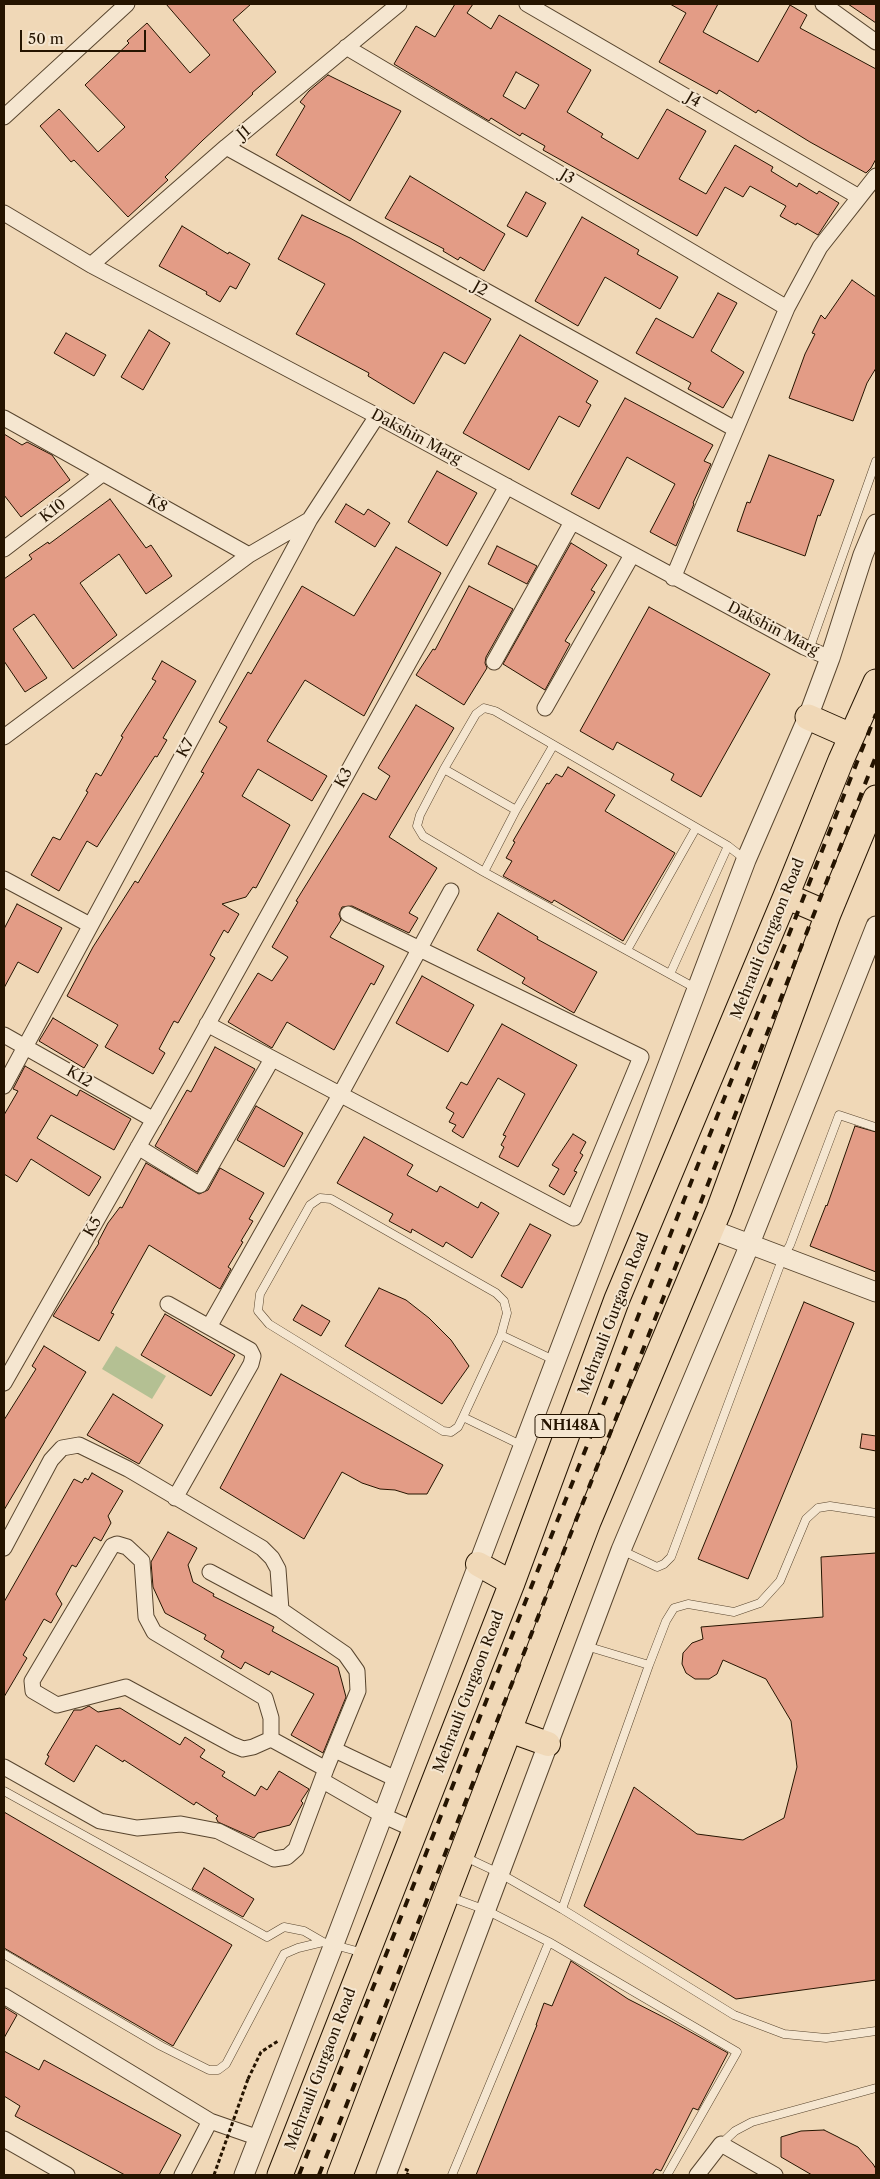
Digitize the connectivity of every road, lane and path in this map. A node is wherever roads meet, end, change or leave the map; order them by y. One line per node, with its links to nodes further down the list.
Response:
1 (127, 4): 7 (street)
2 (399, 4): 6 (street, J1)
3 (527, 4): 10 (street, J4)
4 (823, 4): 5 (street)
5 (876, 42)
6 (346, 47): 8 (street, J1); 13 (street, J3)
7 (4, 117)
8 (226, 147): 12 (street, J1); 16 (street, J2)
9 (876, 176): 10 (street)
10 (859, 197): 13 (street)
11 (4, 213): 12 (street, Dakshin Marg)
12 (91, 265): 14 (street, Dakshin Marg)
13 (787, 308): 16 (street)
14 (377, 416): 19 (street, Dakshin Marg); 20 (street, K7)
15 (4, 418): 18 (street, K8)
16 (735, 429): 26 (street)
17 (876, 462): 27 (lane)
18 (102, 474): 23 (street, K10); 24 (street, K8)
19 (507, 486): 21 (street, Dakshin Marg); 54 (street, K3)
20 (310, 519): 24 (street); 48 (street, K7)
21 (572, 522): 25 (street, Dakshin Marg); 29 (street)
22 (876, 524): 28 (street)
23 (4, 549)
24 (249, 555): 34 (street)
25 (632, 555): 26 (street, Dakshin Marg); 31 (street)
26 (673, 578): 27 (street, Dakshin Marg)
27 (809, 650): 28 (street, Dakshin Marg)
28 (830, 658): 32 (street)
29 (494, 662)
30 (876, 682): 33 (highway, Mehrauli Gurgaon Road / NH148A)
31 (545, 708)
32 (808, 717): 33 (highway); 41 (street)
33 (851, 736): 45 (highway, Mehrauli Gurgaon Road / NH148A)
34 (4, 737)
35 (552, 746): 36 (lane); 38 (lane); 39 (lane)
36 (444, 769): 38 (lane); 42 (lane)
37 (876, 798): 47 (highway, NH148A)
38 (516, 810): 42 (lane)
39 (696, 828): 40 (lane); 51 (lane)
40 (728, 846): 41 (lane); 52 (lane)
41 (746, 860): 53 (street)
42 (484, 872): 51 (lane)
43 (4, 879): 48 (street)
44 (451, 892): 50 (street)
45 (786, 896): 47 (highway); 81 (highway, Mehrauli Gurgaon Road / NH148A)
46 (348, 914): 50 (street)
47 (828, 914): 64 (highway, NH148A)
48 (90, 925): 56 (street, K7)
49 (876, 926): 65 (street)
50 (420, 949): 60 (street); 60 (street)
51 (627, 950): 52 (lane)
52 (670, 974): 53 (lane)
53 (697, 989): 71 (street)
54 (208, 1024): 57 (street); 58 (street, K3)
55 (4, 1035): 56 (street, K12)
56 (26, 1047): 59 (street, K7); 61 (street, K12)
57 (272, 1058): 60 (street); 63 (street)
58 (182, 1070): 61 (street, K5)
59 (4, 1086)
60 (340, 1095): 69 (street)
61 (154, 1120): 63 (street, K5)
62 (875, 1127): 66 (lane)
63 (138, 1147): 72 (street, K5)
64 (710, 1229): 65 (street); 85 (highway, NH148A)
65 (751, 1243): 66 (street); 78 (street)
66 (783, 1257): 67 (street); 78 (lane)
67 (876, 1292)
68 (168, 1304): 69 (street)
69 (209, 1327): 75 (street)
70 (500, 1335): 71 (lane); 73 (lane); 73 (lane)
71 (556, 1360): 74 (street)
72 (4, 1383)
73 (463, 1417): 74 (lane)
74 (523, 1446): 79 (street)
75 (175, 1498): 77 (street); 82 (street)
76 (876, 1513): 84 (lane)
77 (4, 1548)
78 (621, 1550): 83 (street)
79 (478, 1564): 81 (main road); 91 (street)
80 (210, 1572): 82 (street)
81 (512, 1582): 94 (highway, Mehrauli Gurgaon Road / NH148A)
82 (281, 1610): 88 (street)
83 (585, 1645): 84 (lane); 87 (street)
84 (649, 1665): 98 (lane)
85 (509, 1730): 87 (main road); 95 (highway, NH148A)
86 (271, 1739): 86 (street); 90 (street)
87 (548, 1744): 96 (street)
88 (335, 1750): 90 (street); 91 (street)
89 (4, 1767): 90 (street)
90 (324, 1775): 93 (street)
91 (396, 1779): 93 (street)
92 (4, 1791): 101 (lane)
93 (382, 1815): 94 (street); 101 (street)
94 (415, 1830): 103 (highway, Mehrauli Gurgaon Road / NH148A)
95 (461, 1855): 96 (lane); 97 (highway, NH148A)
96 (499, 1873): 98 (lane); 99 (street)
97 (446, 1895): 99 (lane); 117 (highway, NH148A)
98 (562, 1909): 106 (lane)
99 (486, 1910): 100 (lane); 118 (street)
100 (549, 1942): 119 (lane); 120 (lane)
101 (329, 1944): 102 (lane); 103 (lane); 105 (street)
102 (4, 1954)
103 (367, 1954): 116 (highway, Mehrauli Gurgaon Road / NH148A)
104 (4, 1996): 108 (street)
105 (302, 2024): 109 (street); 114 (path, bridge)
106 (876, 2031)
107 (876, 2088): 111 (lane)
108 (210, 2121): 109 (street); 113 (street)
109 (259, 2138): 115 (street)
110 (4, 2139): 112 (street)
111 (721, 2144): 121 (street); 122 (street)
112 (67, 2175)
113 (182, 2175)
114 (214, 2175)
115 (244, 2175)
116 (280, 2175)
117 (340, 2175)
118 (386, 2175)
119 (452, 2175)
120 (667, 2175)
121 (697, 2175)
122 (775, 2175)

